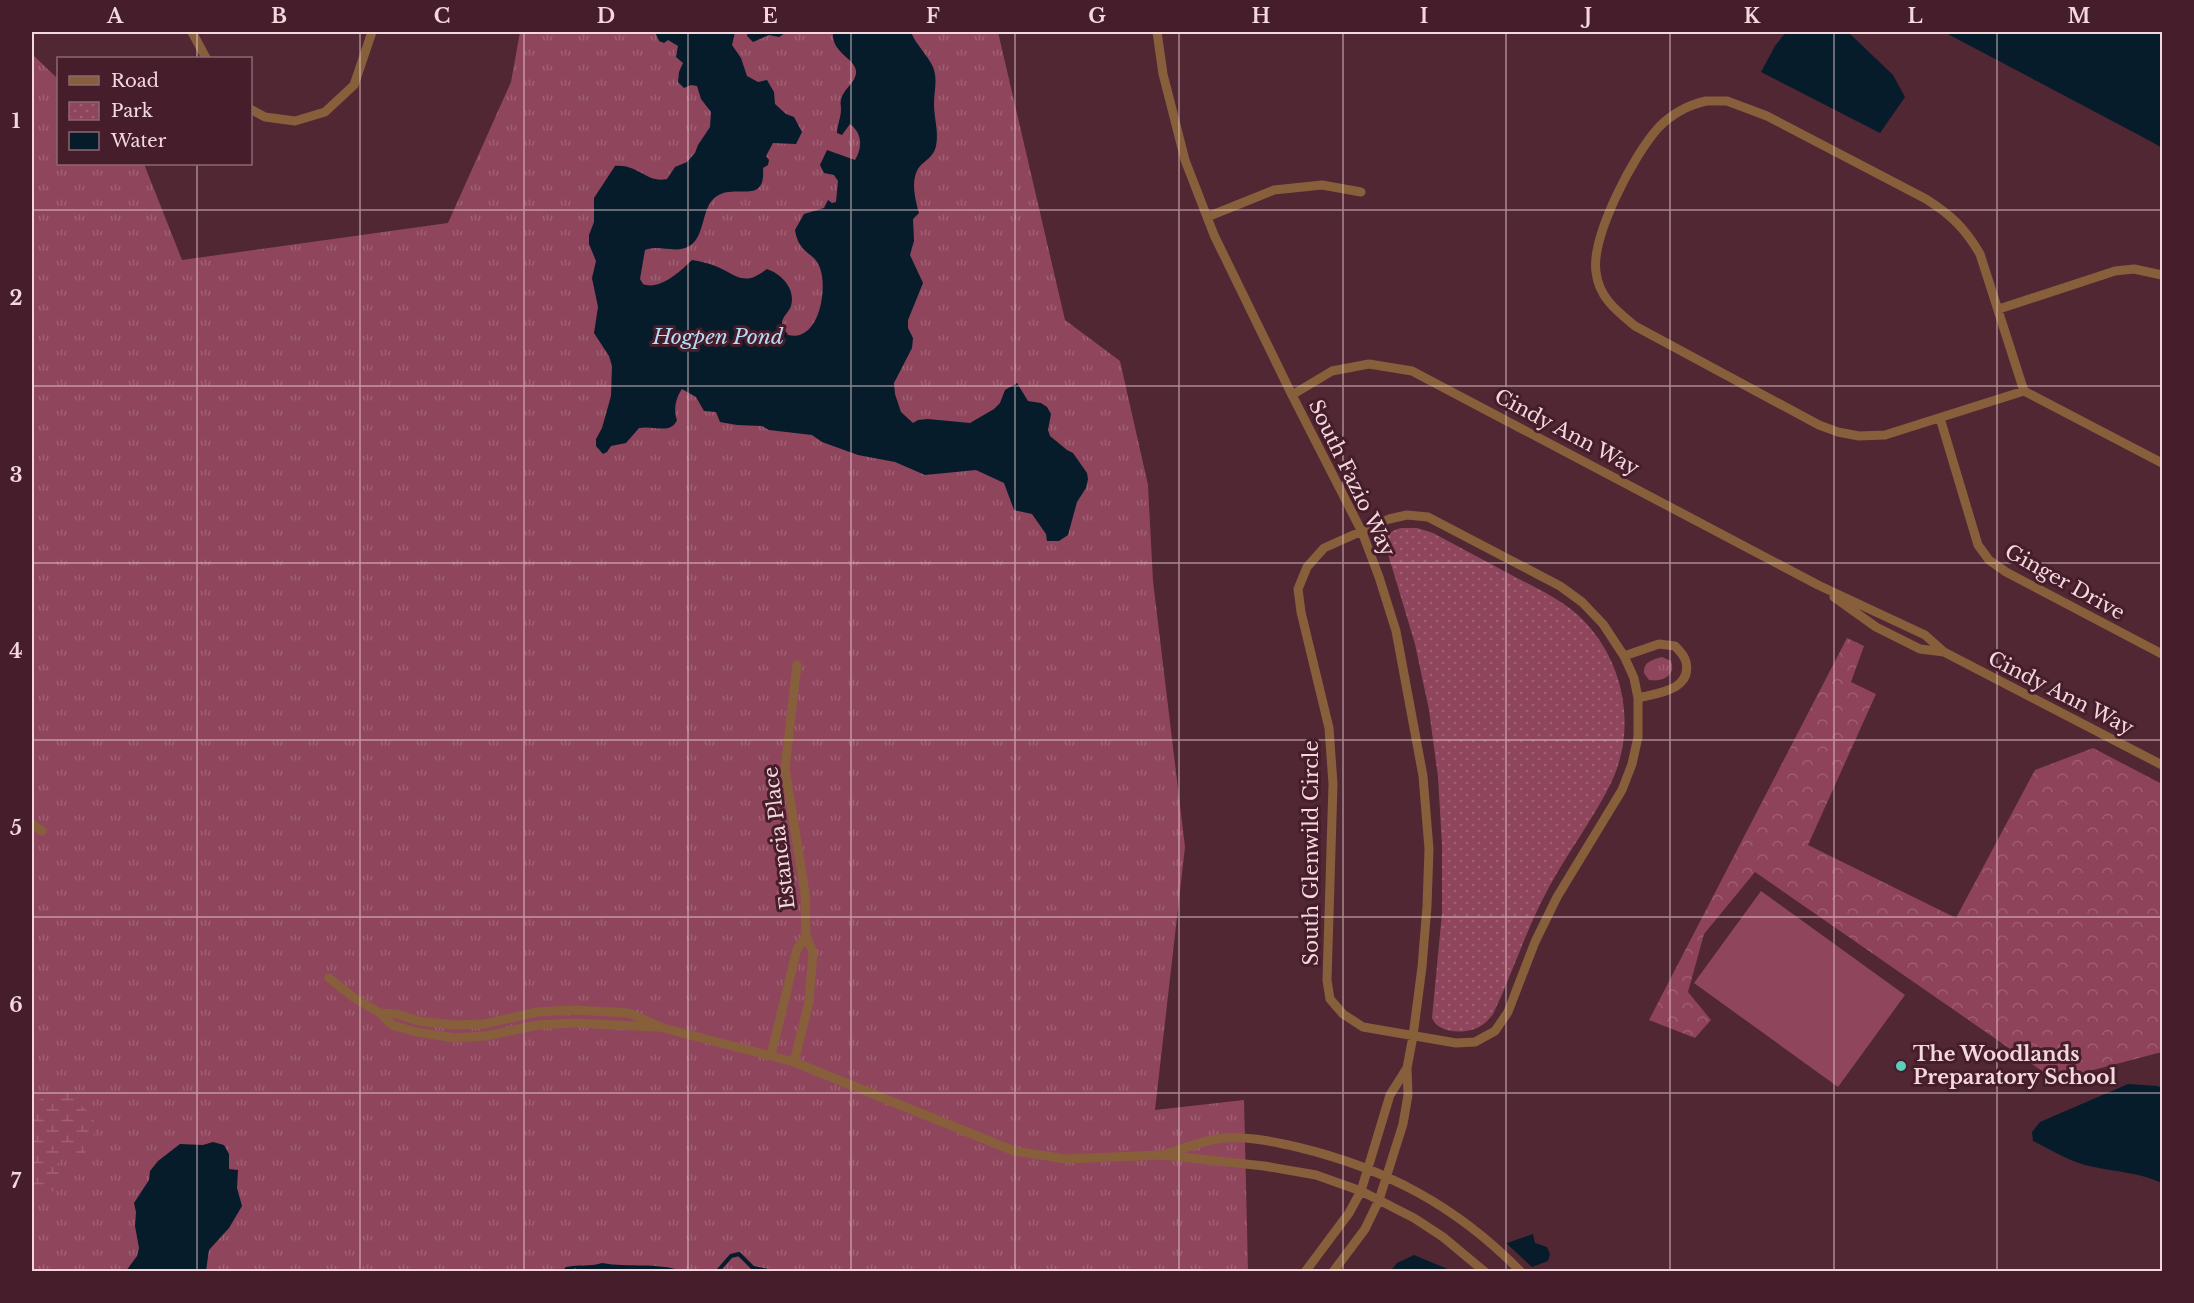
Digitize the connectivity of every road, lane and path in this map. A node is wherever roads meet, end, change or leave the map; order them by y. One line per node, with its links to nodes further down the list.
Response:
1 (192, 32): 4 (street)
2 (372, 32): 5 (street)
3 (1157, 32): 7 (street, South Fazio Way)
4 (205, 57)
5 (252, 110)
6 (1361, 192): 7 (street)
7 (1208, 217): 11 (street, South Fazio Way)
8 (2163, 275): 9 (street)
9 (1999, 309): 10 (street); 12 (street)
10 (2024, 391): 12 (street); 13 (street)
11 (1292, 395): 14 (street, South Fazio Way); 15 (street, Cindy Ann Way)
12 (1940, 418): 17 (street, Ginger Drive)
13 (2163, 464)
14 (1362, 532): 18 (street, South Glenwild Circle); 28 (street, South Fazio Way); 28 (street, South Glenwild Circle)
15 (1818, 585): 16 (street, Cindy Ann Way); 16 (street, Cindy Ann Way)
16 (1944, 652): 21 (street, Cindy Ann Way)
17 (2163, 654)
18 (1624, 656): 20 (street, South Glenwild Circle); 20 (street)
19 (796, 665): 24 (street, Estancia Place)
20 (1638, 698): 28 (street, South Glenwild Circle)
21 (2163, 765)
22 (32, 824): 23 (street)
23 (42, 831)
24 (806, 936): 29 (street, Estancia Place); 30 (street, Estancia Place)
25 (329, 978): 26 (street)
26 (380, 1013): 27 (street); 27 (street)
27 (663, 1028): 29 (street)
28 (1413, 1036): 31 (street, South Fazio Way)
29 (771, 1055): 30 (street)
30 (794, 1062): 32 (street)
31 (1407, 1068): 33 (street, South Fazio Way); 34 (street, South Fazio Way)
32 (1162, 1155): 33 (street); 35 (street)
33 (1368, 1168): 34 (street); 35 (street, South Fazio Way)
34 (1388, 1177): 36 (street, South Fazio Way); 40 (street)
35 (1361, 1191): 36 (street); 37 (street, South Fazio Way)
36 (1379, 1200): 38 (street, South Fazio Way); 39 (street)
37 (1305, 1272)
38 (1333, 1272)
39 (1485, 1272)
40 (1521, 1272)

